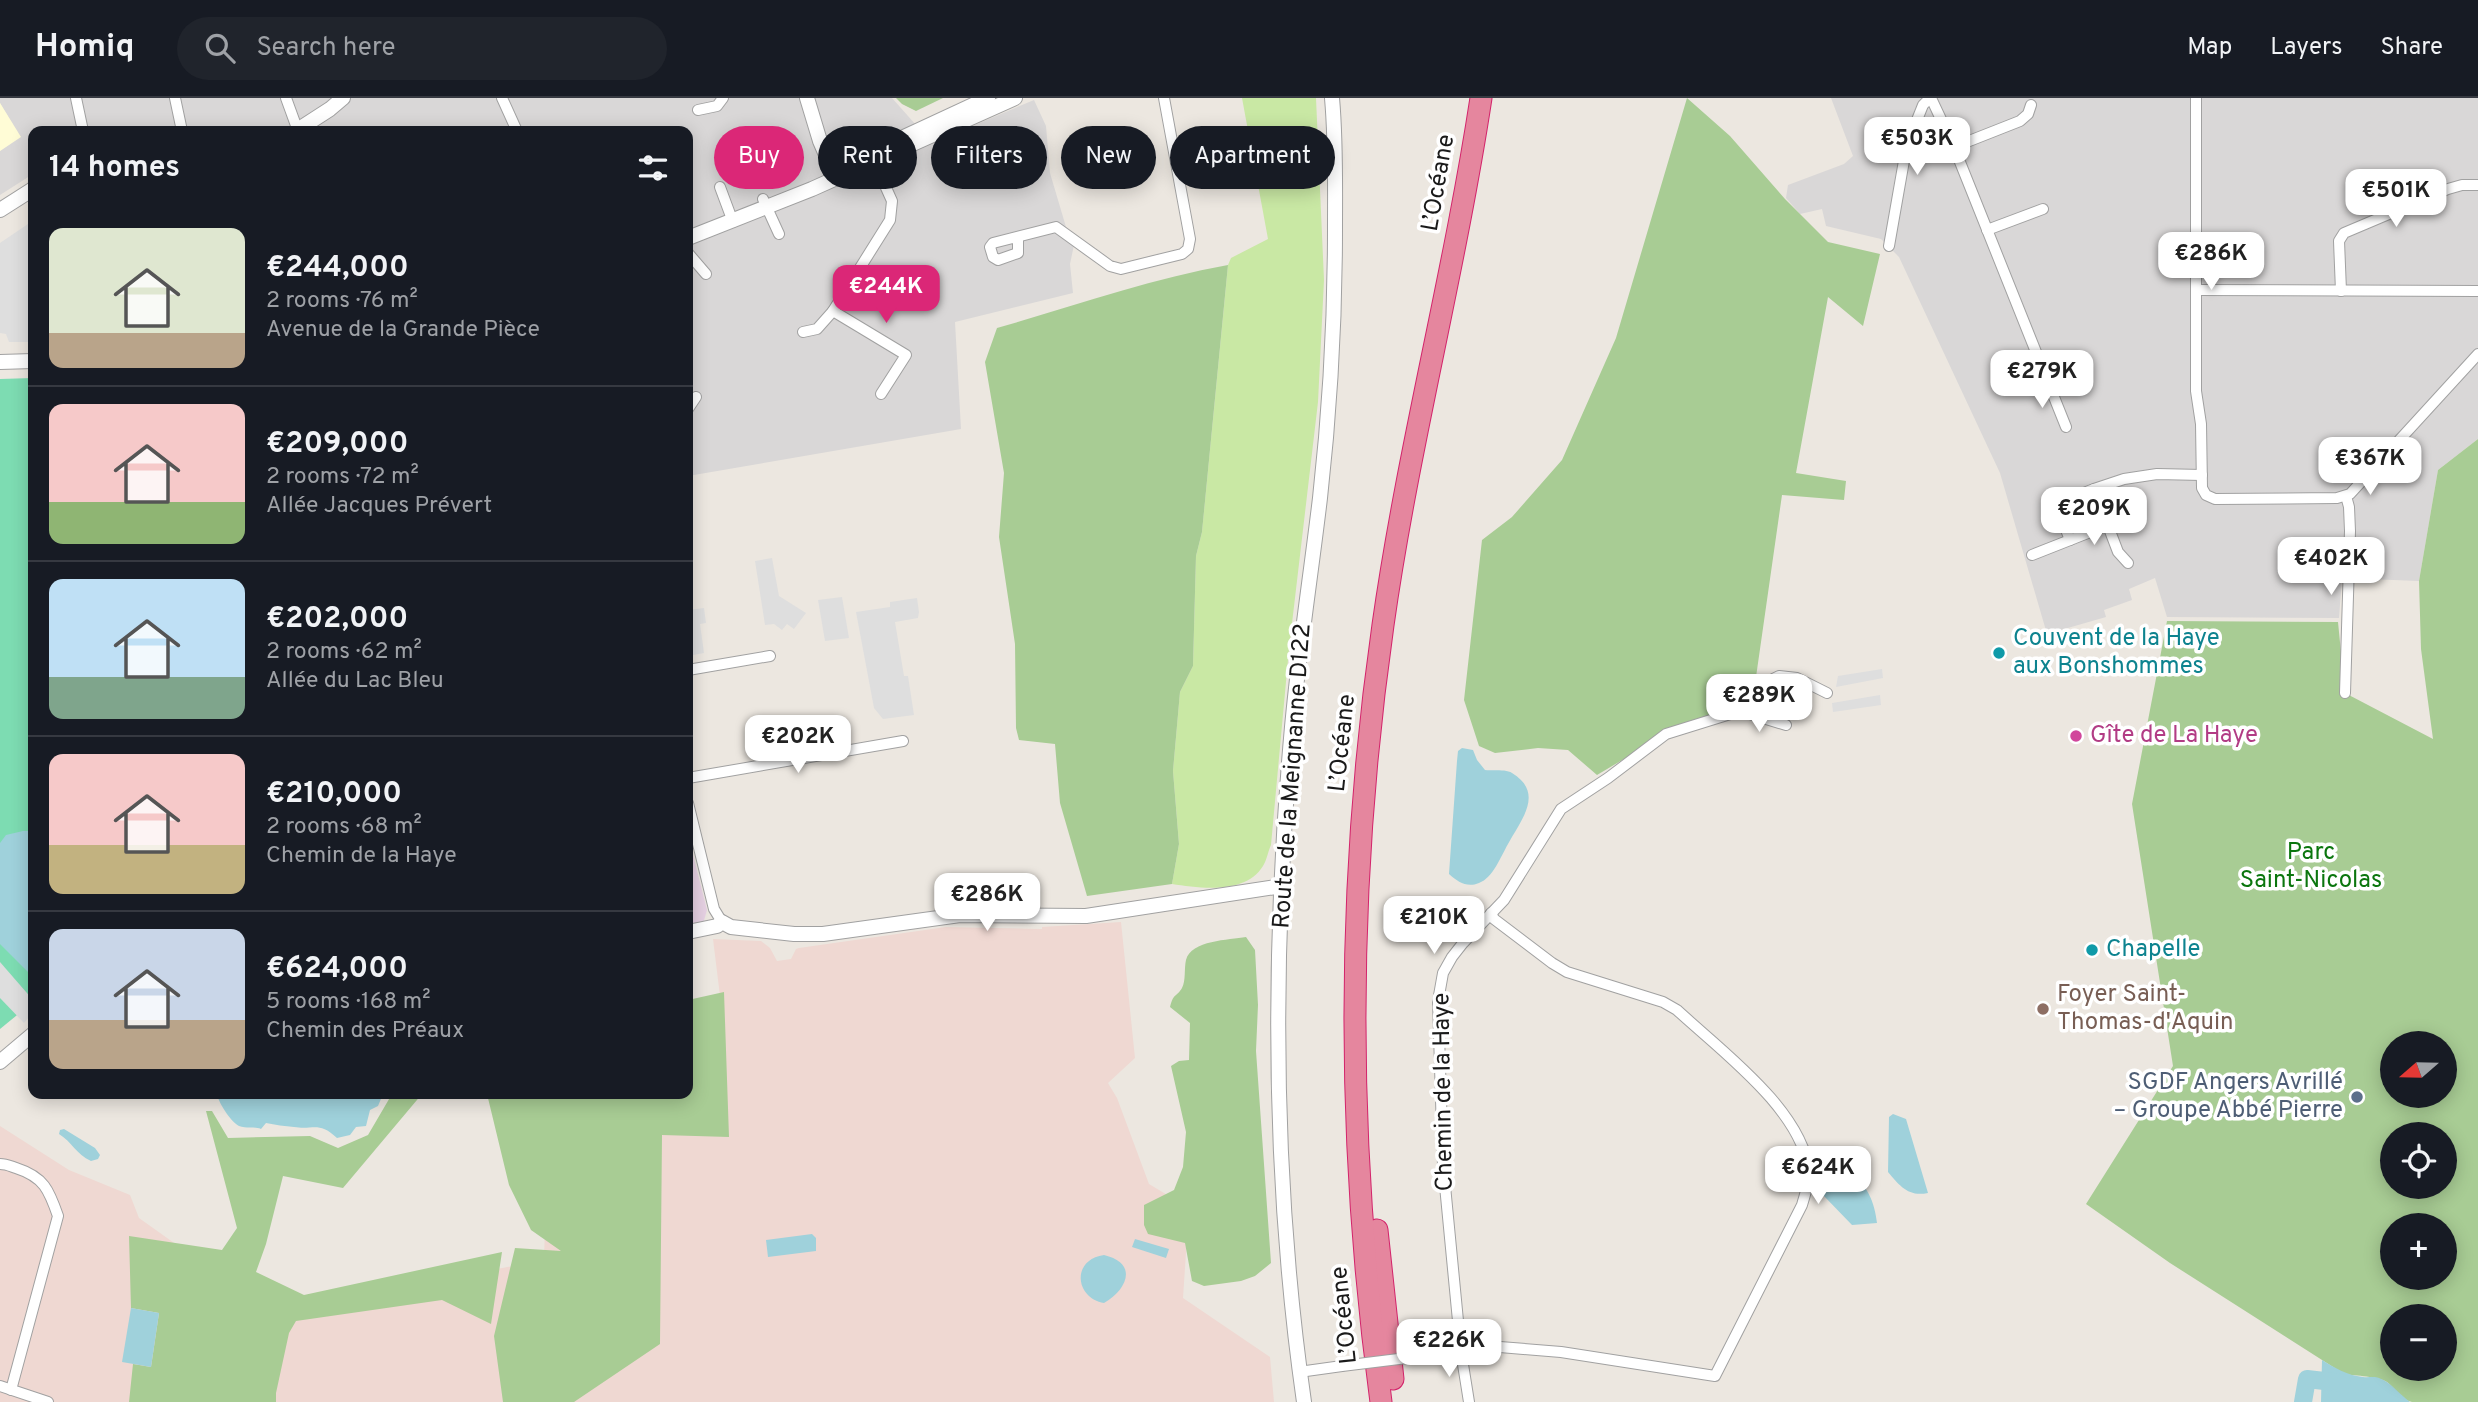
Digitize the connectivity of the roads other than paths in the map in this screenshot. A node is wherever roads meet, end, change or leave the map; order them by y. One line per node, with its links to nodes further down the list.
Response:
1 (76, 98): 20 (street)
2 (175, 98): 21 (street)
3 (286, 98): 22 (street)
4 (343, 98): 23 (street)
5 (353, 98): 24 (street)
6 (502, 98): 25 (street)
7 (723, 98): 19 (street)
8 (807, 98): 28 (street)
9 (988, 98): 27 (street)
10 (1015, 98): 29 (street)
11 (1164, 98): 48 (street)
12 (1332, 98): 26 (street)
13 (1341, 98): 31 (street)
14 (1481, 98): 94 (highway, L’Océane)
15 (1495, 98): 95 (highway, L’Océane)
16 (1931, 98): 30 (street); 49 (street)
17 (2196, 98): 52 (street)
18 (2031, 105): 30 (street)
19 (698, 110)
20 (82, 126)
21 (181, 126)
22 (295, 126)
23 (304, 126)
24 (318, 126)
25 (515, 126)
26 (1334, 126)
27 (917, 133)
28 (818, 134)
29 (917, 142)
30 (1954, 147): 45 (street)
31 (1335, 150)
32 (818, 181): 39 (street)
33 (2478, 185): 53 (street)
34 (721, 189): 42 (street)
35 (887, 189): 55 (street)
36 (1335, 189): 82 (street, Route de la Meignanne D122)
37 (28, 192): 41 (street)
38 (28, 201): 43 (street)
39 (765, 204): 42 (street); 46 (street)
40 (2043, 209): 45 (street)
41 (0, 210)
42 (731, 217): 44 (street); 47 (street)
43 (0, 219)
44 (693, 228)
45 (1987, 230): 65 (street)
46 (779, 234)
47 (693, 236)
48 (1018, 237)
49 (1889, 246)
50 (693, 259): 51 (street)
51 (706, 274)
52 (2196, 290): 53 (street); 66 (street)
53 (2341, 291): 54 (street)
54 (2478, 291)
55 (833, 311): 56 (street); 62 (street)
56 (803, 332)
57 (2478, 354): 68 (street)
58 (28, 361): 59 (street)
59 (0, 362)
60 (28, 370): 61 (street)
61 (0, 371)
62 (881, 394)
63 (696, 397): 64 (street)
64 (693, 402)
65 (2066, 427)
66 (2202, 475): 67 (street); 68 (street)
67 (2094, 489): 69 (street); 70 (street)
68 (2346, 496): 76 (street)
69 (2108, 525): 70 (street); 72 (street)
70 (2070, 540): 71 (street)
71 (2032, 555)
72 (2128, 563)
73 (770, 656): 74 (street)
74 (693, 669)
75 (1827, 693): 77 (street)
76 (2345, 694)
77 (1740, 710): 78 (street); 83 (street, Chemin de la Haye)
78 (1786, 726)
79 (903, 741): 80 (street)
80 (693, 777)
81 (693, 823): 84 (street)
82 (1282, 886): 84 (street); 90 (street, Route de la Meignanne D122)
83 (1491, 913): 89 (street, Chemin de la Haye); 89 (street)
84 (722, 922): 85 (street)
85 (693, 931)
86 (28, 1038): 87 (street)
87 (0, 1062)
88 (0, 1164): 91 (street)
89 (1461, 1352): 90 (street, bridge); 96 (street, Chemin de la Haye)
90 (1299, 1372): 93 (street, Route de la Meignanne D122)
91 (6, 1388): 92 (street)
92 (48, 1402)
93 (1304, 1402)
94 (1381, 1402)
95 (1396, 1402)
96 (1469, 1402)

